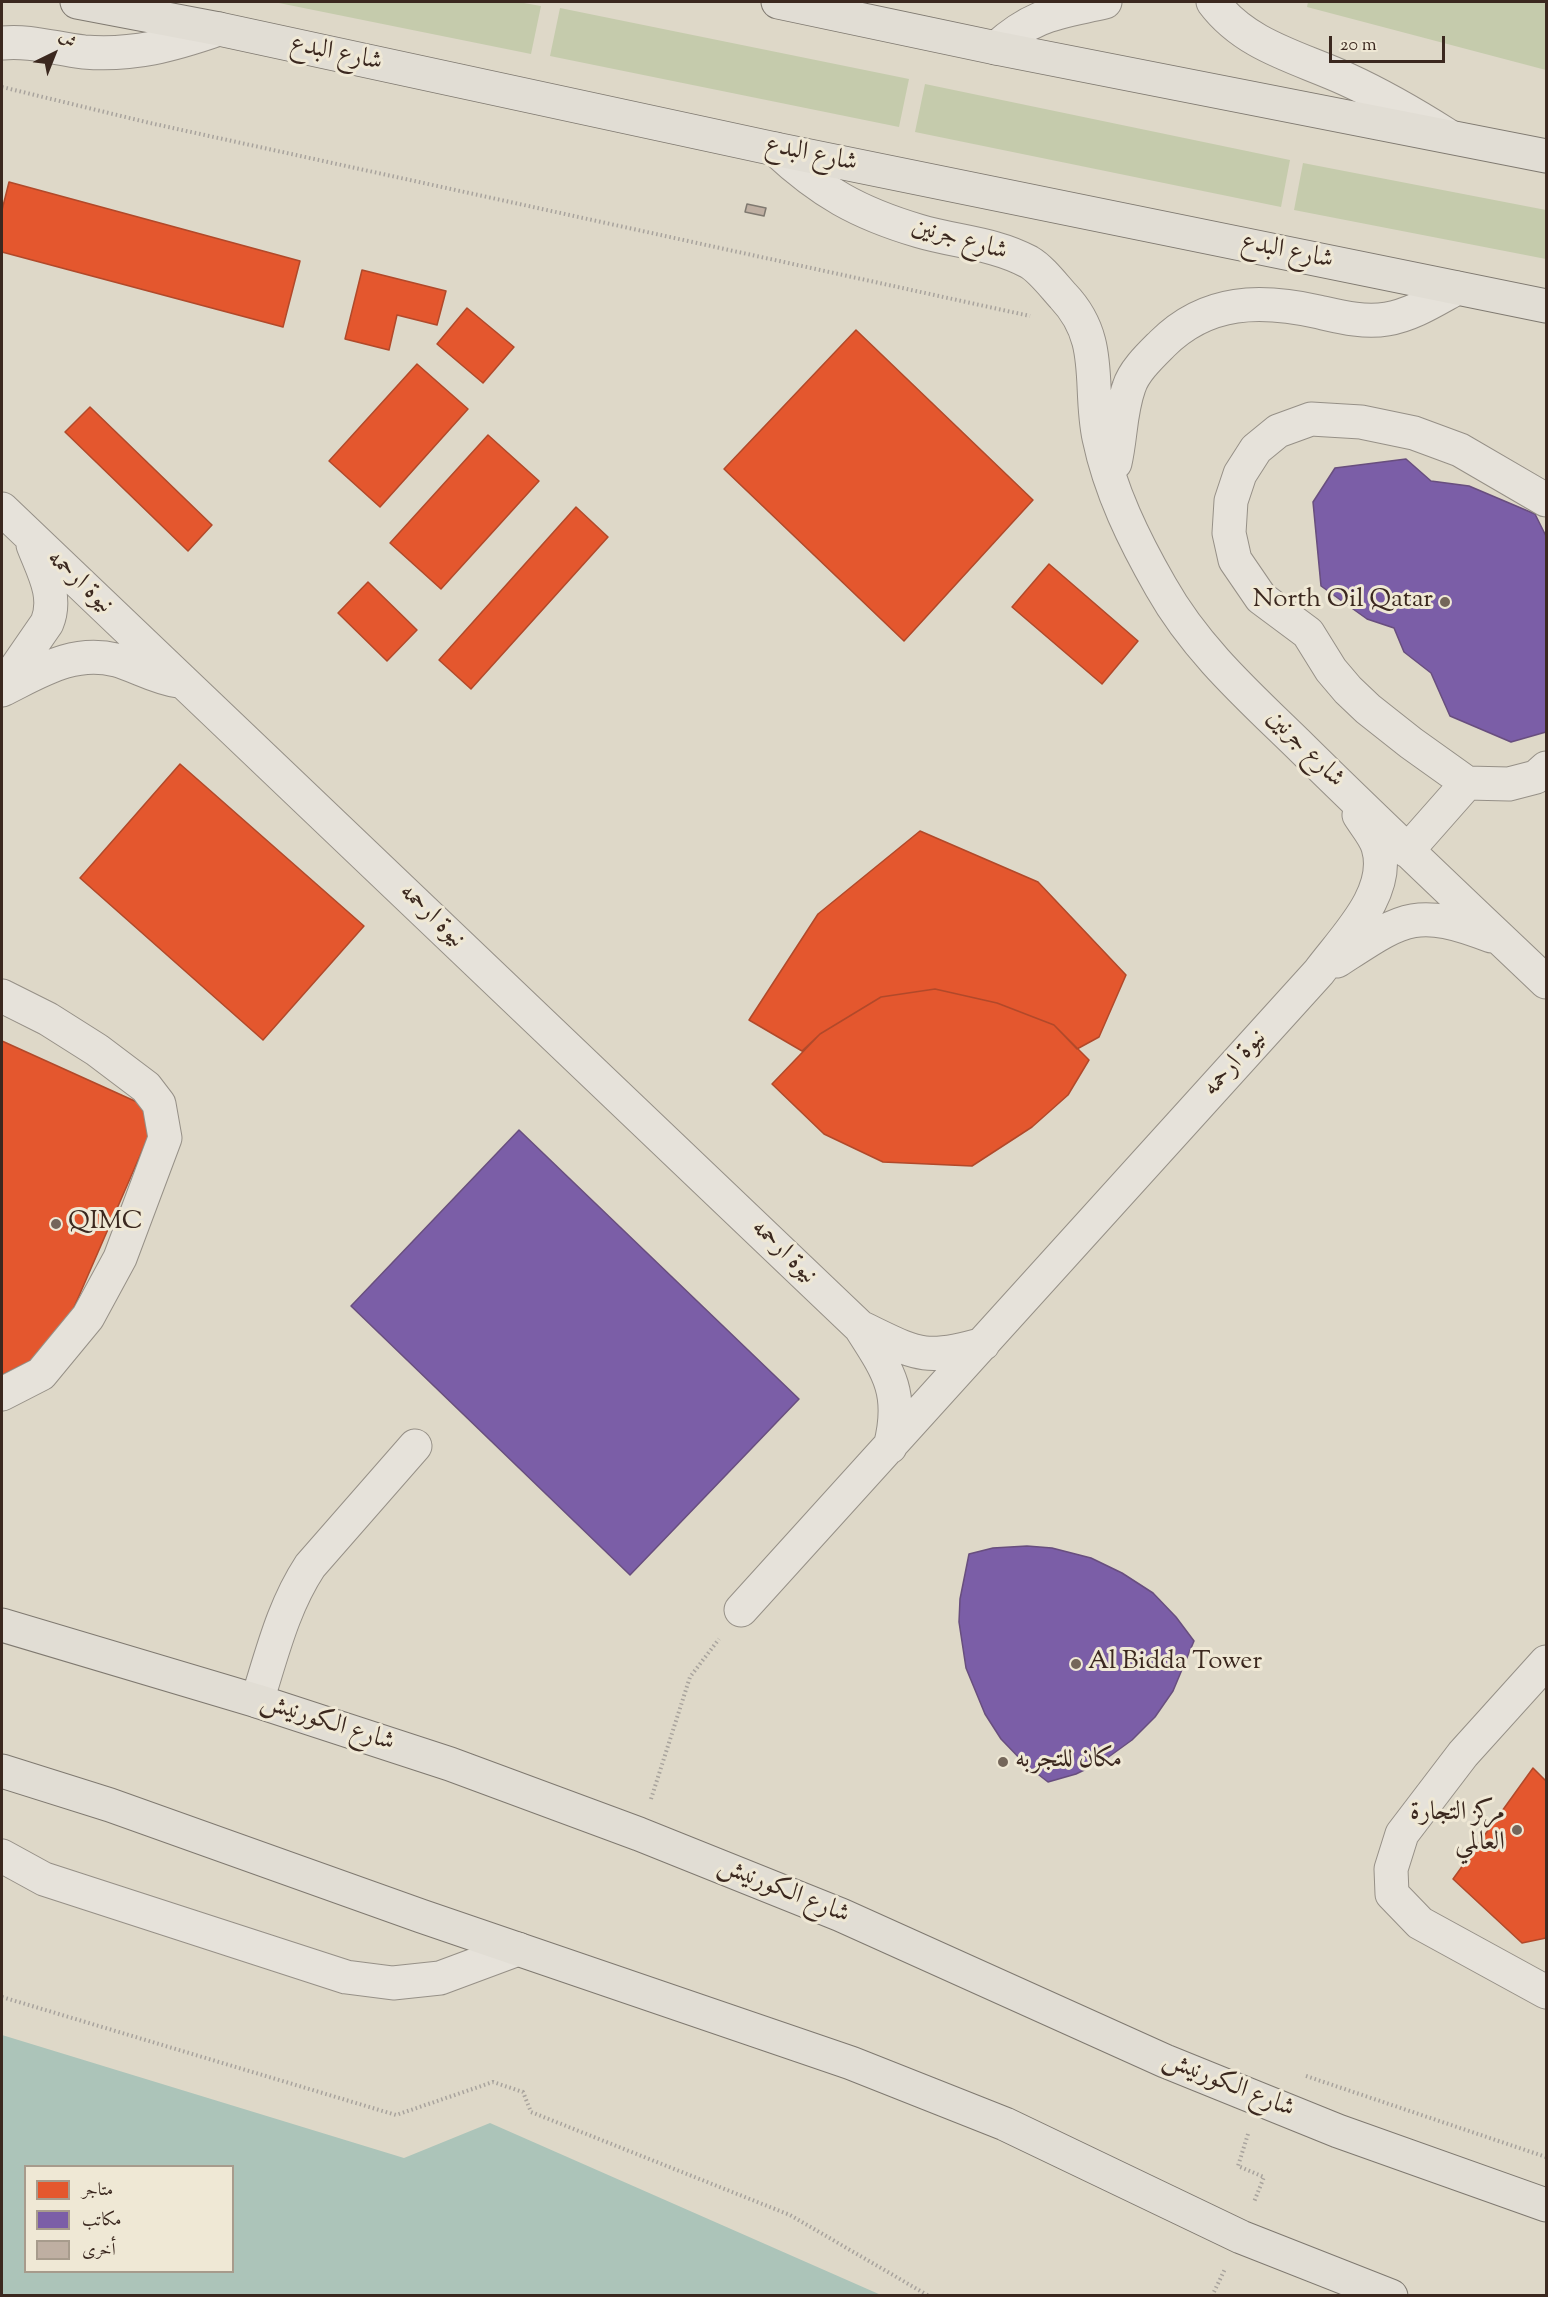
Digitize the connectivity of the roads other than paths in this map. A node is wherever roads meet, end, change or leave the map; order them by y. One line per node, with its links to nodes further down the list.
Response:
1 (77, 2): 5 (main road, شارع البدع)
2 (778, 2): 7 (main road)
3 (1105, 2): 7 (street)
4 (1213, 2): 8 (street)
5 (219, 29): 6 (street); 9 (main road, شارع البدع)
6 (2, 43)
7 (996, 48): 8 (main road)
8 (1447, 135): 10 (main road)
9 (775, 149): 11 (main road, شارع البدع); 13 (street, شارع جرنين)
10 (1546, 156)
11 (1457, 288): 12 (main road, شارع البدع); 13 (street, شارع جرنين)
12 (1546, 306)
13 (1111, 482): 21 (street, شارع جرنين)
14 (1546, 500): 20 (street)
15 (2, 509): 16 (street, نيوة ارحمه)
16 (30, 538): 17 (street, نيوة ارحمه); 18 (street)
17 (186, 683): 18 (street); 27 (street, نيوة ارحمه)
18 (2, 689)
19 (1546, 768): 20 (street)
20 (1467, 783): 22 (street)
21 (1346, 791): 22 (street, شارع جرنين); 24 (street, نيوة ارحمه)
22 (1407, 850): 23 (street, شارع جرنين)
23 (1503, 941): 24 (street, نيوة ارحمه); 25 (street, شارع جرنين)
24 (1319, 972): 28 (street, نيوة ارحمه)
25 (1545, 976)
26 (2, 996): 29 (street)
27 (860, 1327): 28 (street, نيوة ارحمه); 31 (street, نيوة ارحمه)
28 (983, 1344): 31 (street, نيوة ارحمه)
29 (2, 1394)
30 (414, 1446): 35 (street)
31 (890, 1447): 32 (street, نيوة ارحمه)
32 (741, 1610)
33 (2, 1625): 35 (main road, شارع الكورنيش)
34 (1546, 1662): 39 (street)
35 (257, 1701): 40 (main road, شارع الكورنيش)
36 (2, 1771): 38 (main road)
37 (2, 1856): 38 (street)
38 (518, 1949): 41 (main road)
39 (1546, 1992)
40 (1546, 2205)
41 (1390, 2295)

